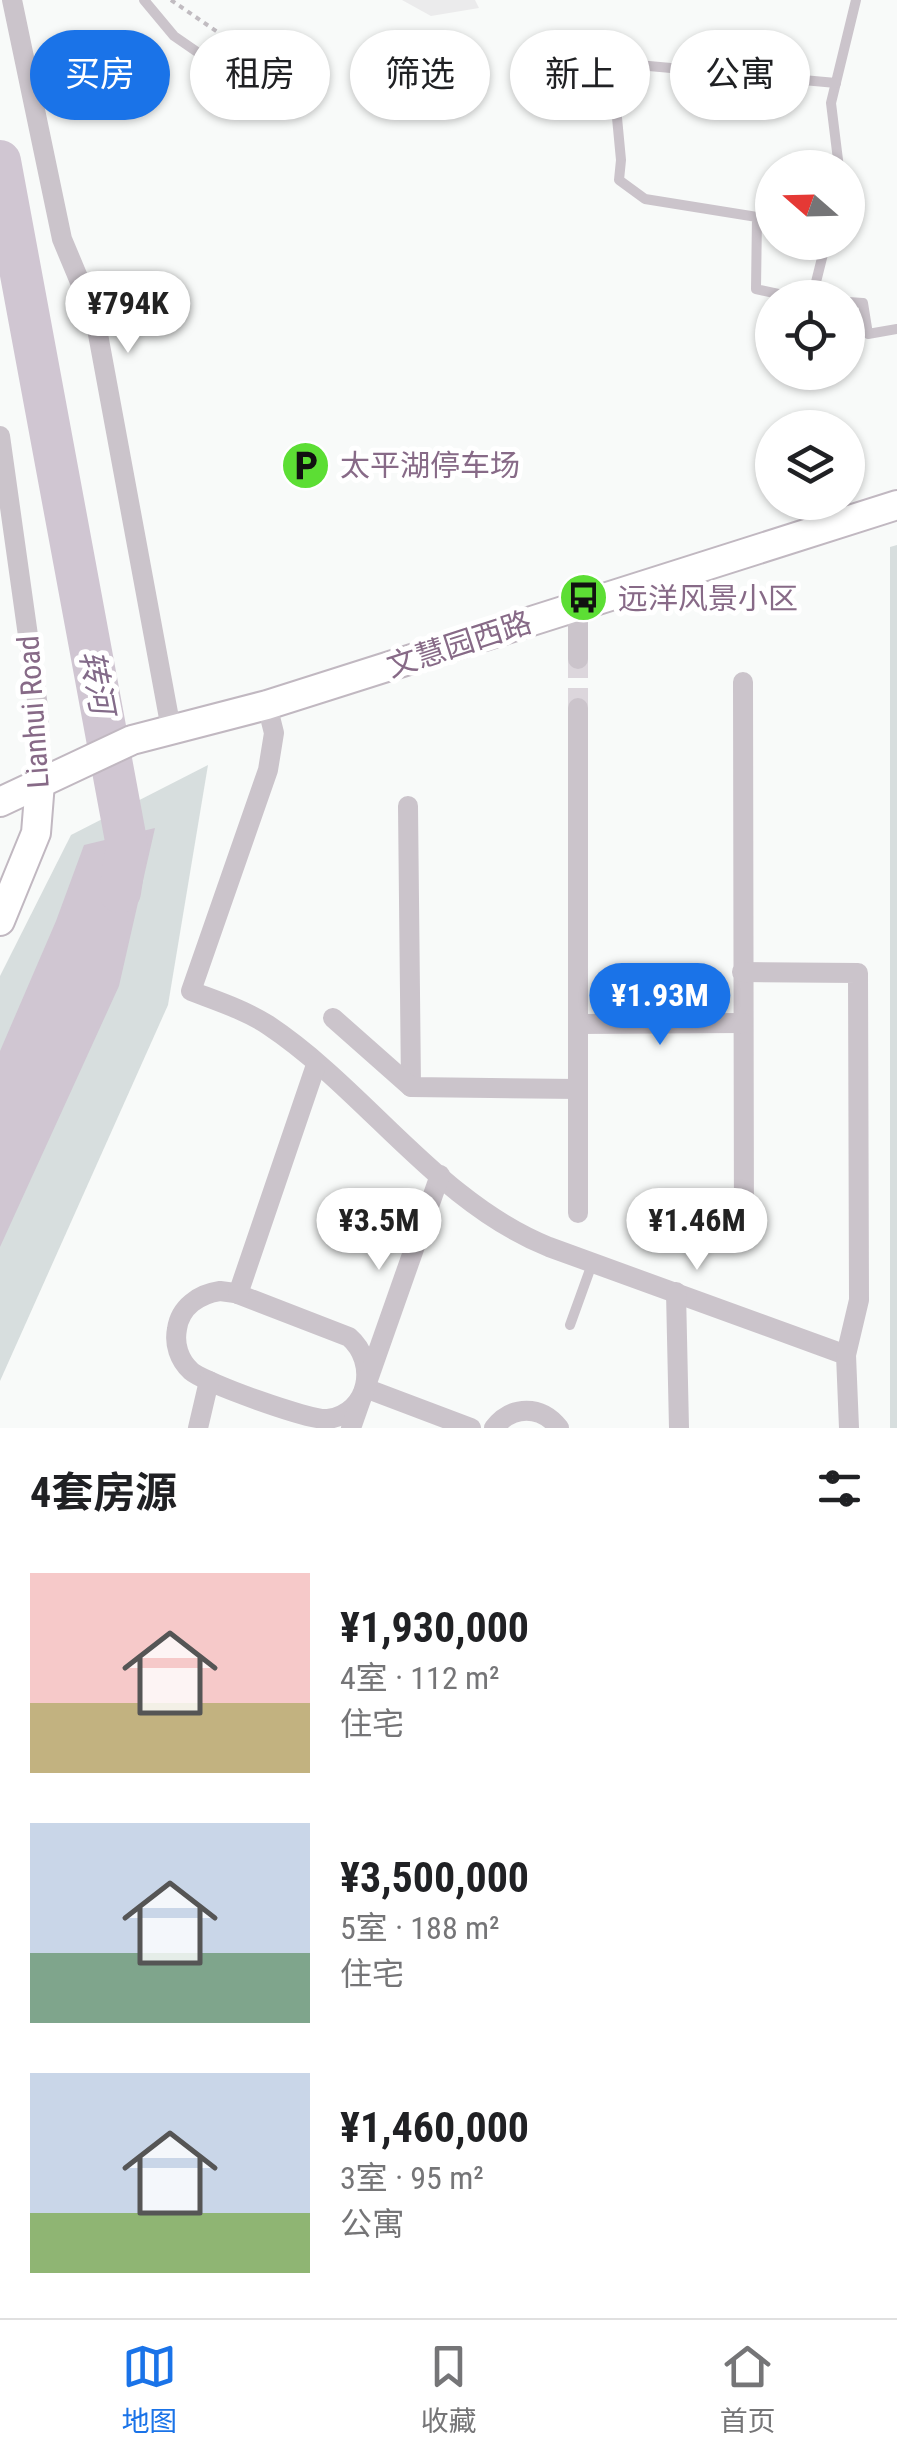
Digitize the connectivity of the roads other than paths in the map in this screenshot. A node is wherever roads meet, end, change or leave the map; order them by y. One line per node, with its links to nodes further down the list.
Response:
1 (12, 0): 17 (street)
2 (144, 0): 4 (lane)
3 (856, 0): 5 (lane)
4 (190, 47)
5 (836, 83): 6 (lane); 7 (lane)
6 (837, 150)
7 (756, 280)
8 (865, 315): 9 (lane)
9 (897, 329)
10 (0, 436): 18 (street, Lianhui Road)
11 (897, 505): 12 (street, 文慧园西路)
12 (578, 606): 13 (street); 15 (street, 文慧园西路)
13 (578, 659)
14 (743, 682): 22 (street)
15 (267, 705): 17 (street, 文慧园西路); 26 (street)
16 (578, 708): 25 (street)
17 (171, 729): 18 (street, 文慧园西路)
18 (40, 783): 19 (street, 文慧园西路); 21 (street, Lianhui Road)
19 (0, 802)
20 (408, 806): 27 (street)
21 (0, 921)
22 (742, 972): 24 (street); 36 (street)
23 (333, 1018): 27 (street)
24 (742, 1022): 25 (street); 31 (street)
25 (578, 1024): 28 (street)
26 (316, 1065): 29 (street); 34 (street)
27 (410, 1088): 28 (street)
28 (578, 1089): 30 (street)
29 (440, 1175): 32 (street); 38 (street)
30 (578, 1212)
31 (744, 1238)
32 (592, 1263): 33 (street); 35 (lane)
33 (676, 1292): 36 (street); 44 (street)
34 (238, 1294): 37 (street); 38 (street)
35 (570, 1325)
36 (846, 1355): 45 (street)
37 (209, 1381): 38 (street); 39 (street)
38 (365, 1388): 40 (street); 41 (street)
39 (198, 1428)
40 (351, 1428)
41 (472, 1428)
42 (494, 1428): 43 (street)
43 (559, 1428)
44 (679, 1428)
45 (849, 1428)

